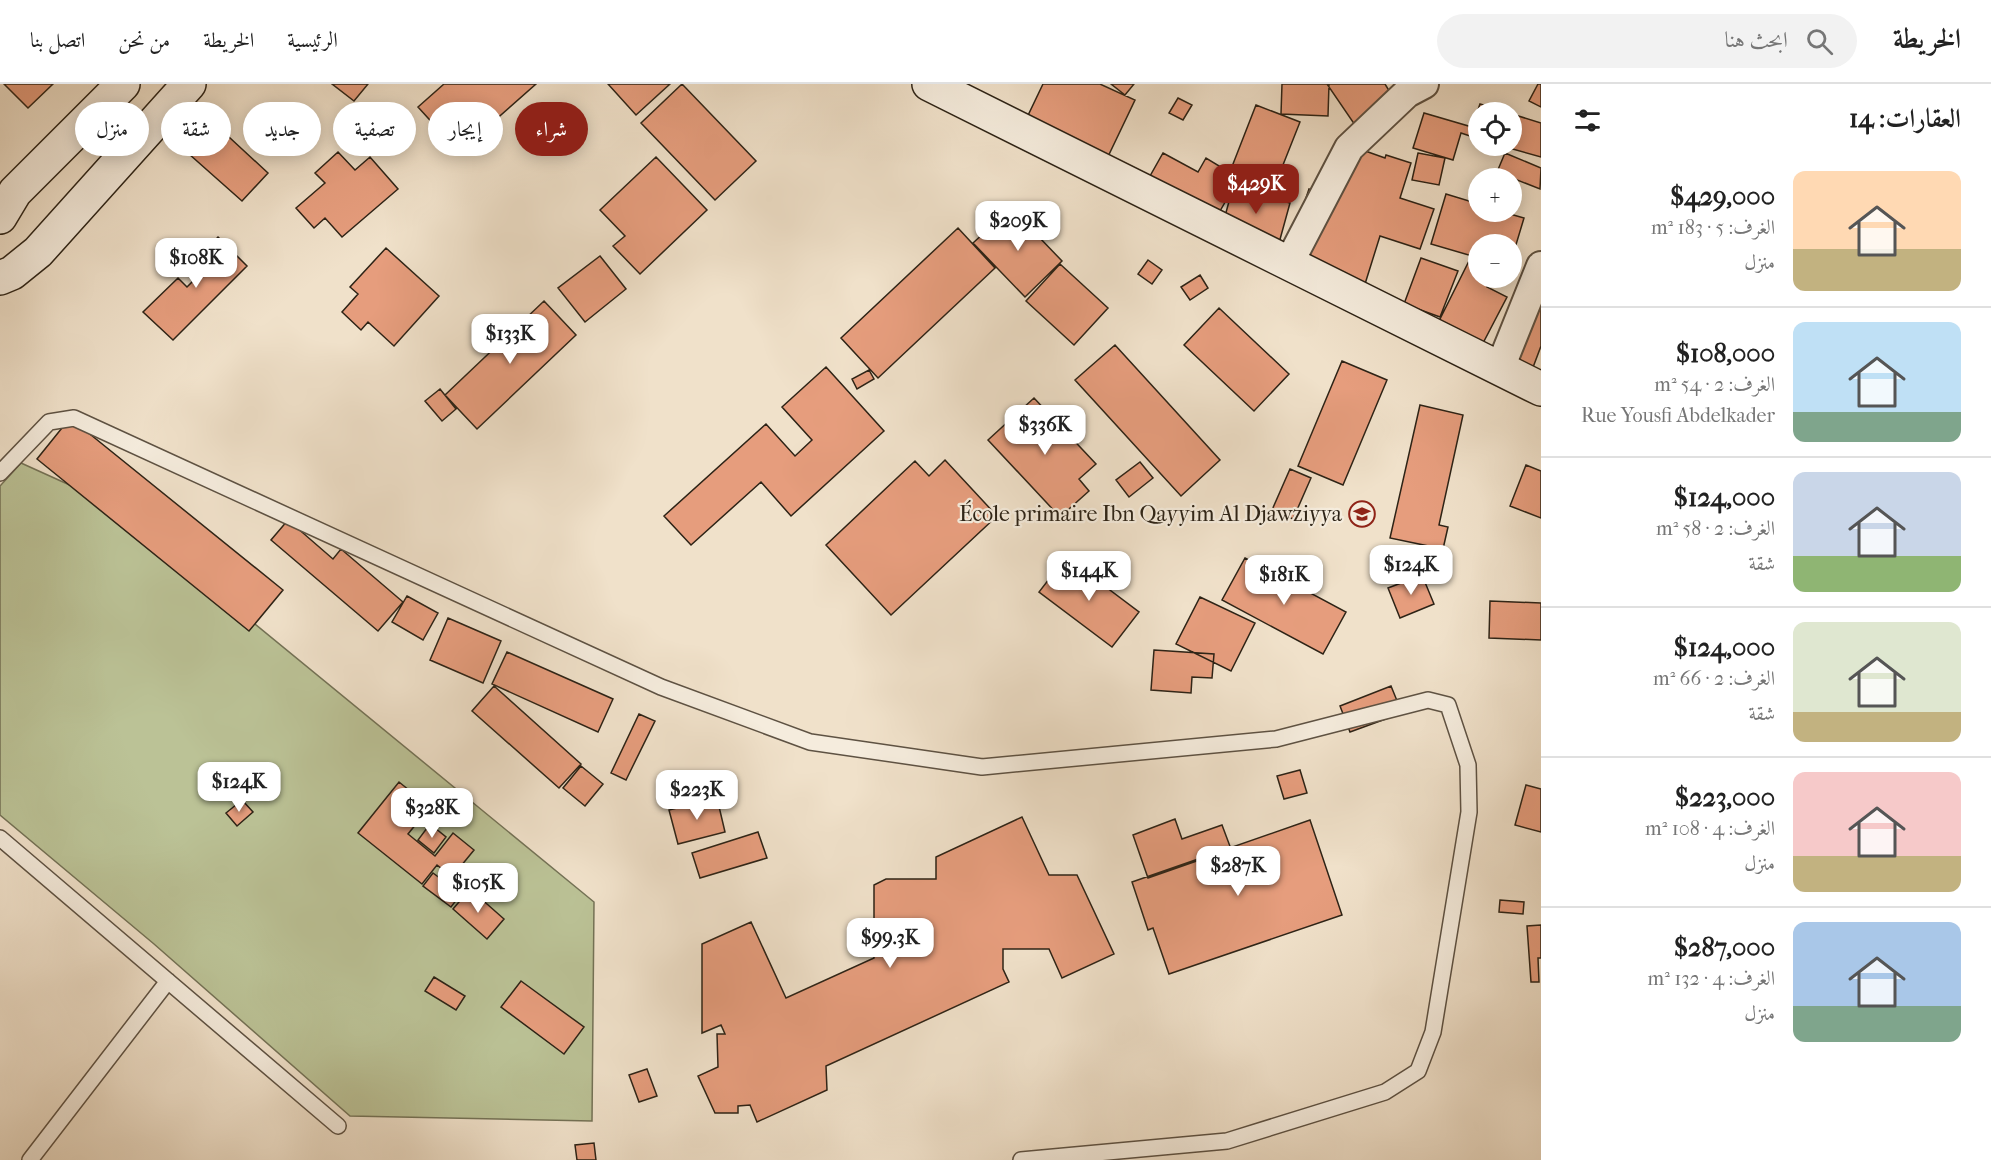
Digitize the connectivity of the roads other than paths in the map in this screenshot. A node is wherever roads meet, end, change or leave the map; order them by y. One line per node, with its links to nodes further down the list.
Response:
1 (123, 84): 5 (street)
2 (189, 84): 8 (street)
3 (929, 84): 6 (street)
4 (1424, 84): 6 (street)
5 (0, 217)
6 (1288, 263): 9 (street)
7 (1541, 266): 9 (street)
8 (0, 278)
9 (1500, 368): 10 (street)
10 (1541, 388)
11 (0, 473): 16 (lane)
12 (0, 838): 13 (lane)
13 (168, 981): 14 (lane); 15 (lane)
14 (338, 1126)
15 (30, 1160)
16 (1021, 1160)

